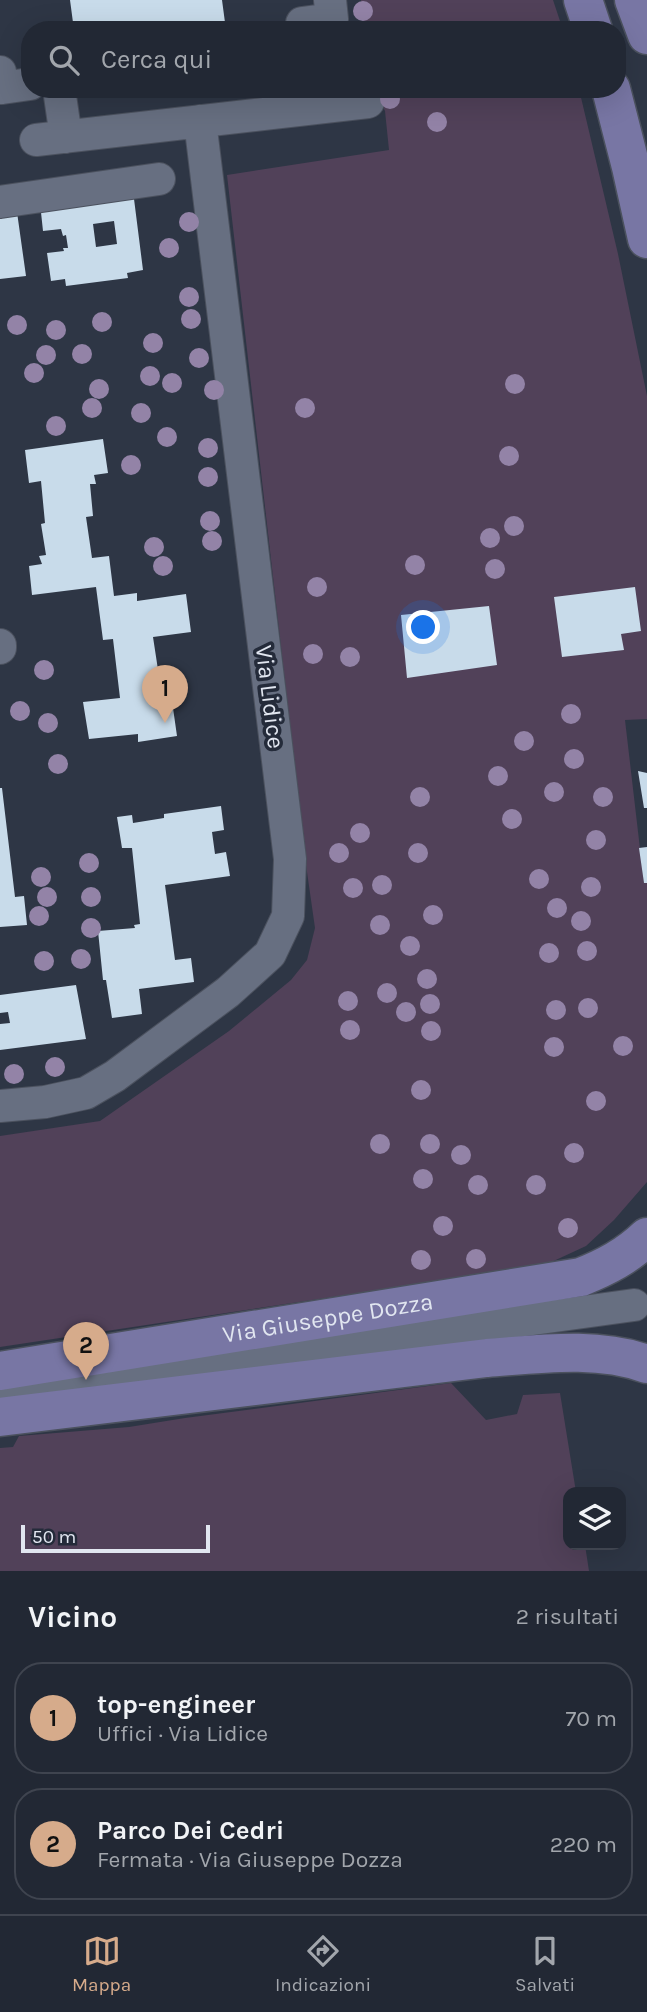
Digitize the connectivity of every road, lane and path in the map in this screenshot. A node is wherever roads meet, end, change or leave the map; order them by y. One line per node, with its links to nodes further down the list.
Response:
1 (330, 0): 4 (street)
2 (583, 0): 5 (main road)
3 (634, 0): 6 (main road)
4 (317, 21)
5 (590, 21)
6 (647, 35)
7 (0, 72): 8 (street)
8 (21, 85)
9 (58, 98): 13 (street)
10 (613, 98): 16 (main road)
11 (311, 99): 12 (street); 13 (street)
12 (368, 102)
13 (200, 121): 17 (street, Via Lidice)
14 (159, 178): 15 (street)
15 (0, 202)
16 (647, 239)
17 (0, 1107)
18 (647, 1237): 21 (main road, Via Giuseppe Dozza)
19 (634, 1305): 22 (street)
20 (647, 1364): 23 (main road)
21 (0, 1371)
22 (0, 1392)
23 (0, 1417)

